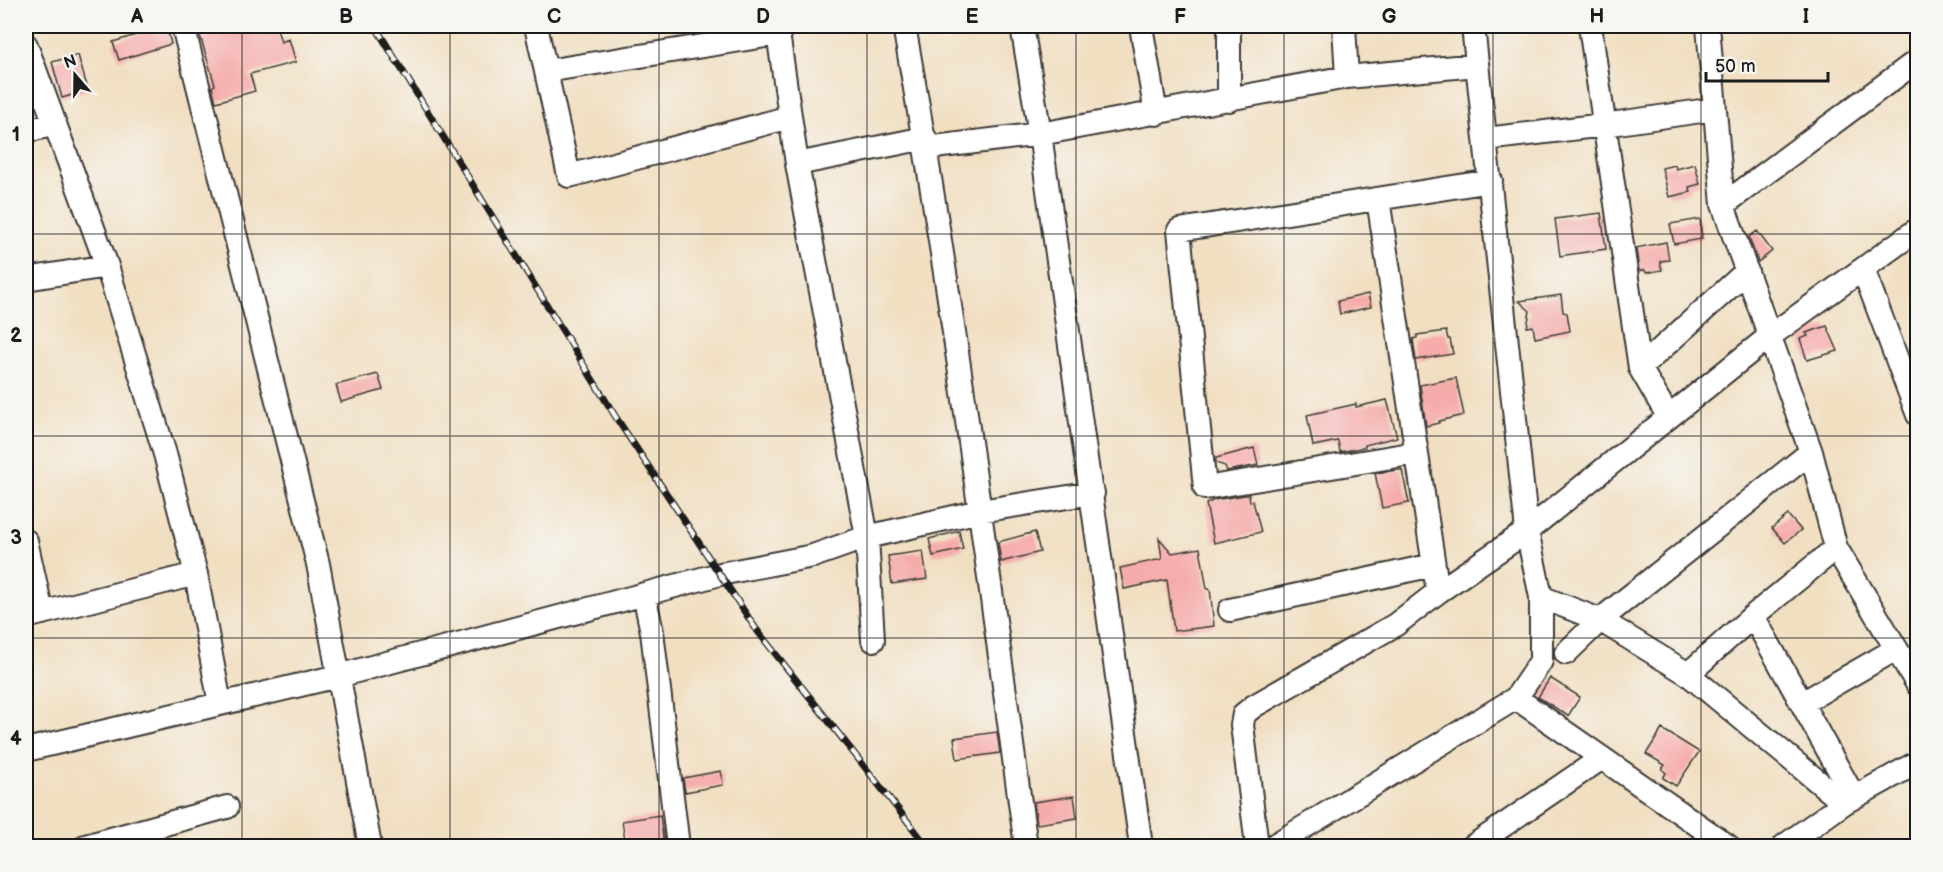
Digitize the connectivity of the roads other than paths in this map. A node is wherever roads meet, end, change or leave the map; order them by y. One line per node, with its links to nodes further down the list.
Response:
1 (183, 26): 62 (street)
2 (536, 26): 16 (street)
3 (904, 26): 27 (street)
4 (1022, 26): 25 (street)
5 (1141, 26): 20 (street)
6 (1228, 26): 18 (street)
7 (1344, 26): 17 (street)
8 (1473, 26): 15 (street)
9 (1590, 26): 23 (street)
10 (1708, 26): 19 (street)
11 (778, 30): 12 (street); 21 (street)
12 (724, 34): 16 (street)
13 (26, 45): 22 (street)
14 (1917, 60): 31 (street)
15 (1477, 65): 17 (street); 26 (street)
16 (546, 71): 21 (street)
17 (1347, 77): 18 (street)
18 (1229, 100): 20 (street)
19 (1715, 109): 23 (street); 31 (street)
20 (1156, 114): 25 (street)
21 (790, 117): 28 (street)
22 (55, 124): 24 (street); 33 (street)
23 (1604, 125): 26 (street); 38 (street)
24 (26, 131)
25 (1040, 134): 27 (street); 43 (street)
26 (1486, 139): 29 (street)
27 (926, 143): 28 (street); 44 (street)
28 (797, 164): 46 (street)
29 (1491, 181): 30 (street); 45 (street)
30 (1378, 199): 42 (street); 42 (street)
31 (1724, 205): 35 (street)
32 (1917, 229): 34 (street)
33 (107, 266): 36 (street); 50 (street)
34 (1863, 269): 37 (street); 39 (street)
35 (1747, 272): 37 (street); 38 (street)
36 (26, 279)
37 (1770, 336): 40 (street); 41 (street)
38 (1640, 368): 40 (street)
39 (1917, 415)
40 (1668, 417): 45 (street)
41 (1811, 452): 48 (street); 57 (street)
42 (1416, 453): 49 (street)
43 (1093, 494): 44 (street); 77 (street)
44 (980, 511): 46 (street); 76 (street)
45 (1527, 531): 51 (street); 53 (street)
46 (867, 537): 52 (street); 58 (street)
47 (26, 541): 55 (street)
48 (1836, 548): 56 (street); 60 (street)
49 (1433, 565): 51 (street); 54 (street)
50 (196, 574): 55 (street); 66 (street)
51 (1438, 592): 78 (street)
52 (644, 594): 62 (street); 75 (street)
53 (1542, 597): 57 (street); 64 (street)
54 (1230, 610)
55 (34, 615)
56 (1754, 616): 61 (street); 65 (street)
57 (1600, 620): 59 (street); 61 (street)
58 (873, 640)
59 (1566, 652)
60 (1906, 657): 63 (street); 65 (street)
61 (1688, 674): 70 (street)
62 (338, 675): 66 (street); 74 (street)
63 (1917, 685)
64 (1516, 698): 68 (street); 79 (street)
65 (1802, 703): 70 (street)
66 (220, 704): 67 (street)
67 (26, 750)
68 (1602, 758): 72 (street); 80 (street)
69 (1917, 762): 70 (street)
70 (1849, 800): 82 (street)
71 (227, 807): 73 (street)
72 (1700, 839): 81 (street)
73 (85, 846)
74 (370, 846)
75 (678, 846)
76 (1026, 846)
77 (1141, 846)
78 (1257, 846)
79 (1273, 846)
80 (1473, 846)
81 (1728, 846)
82 (1784, 846)

